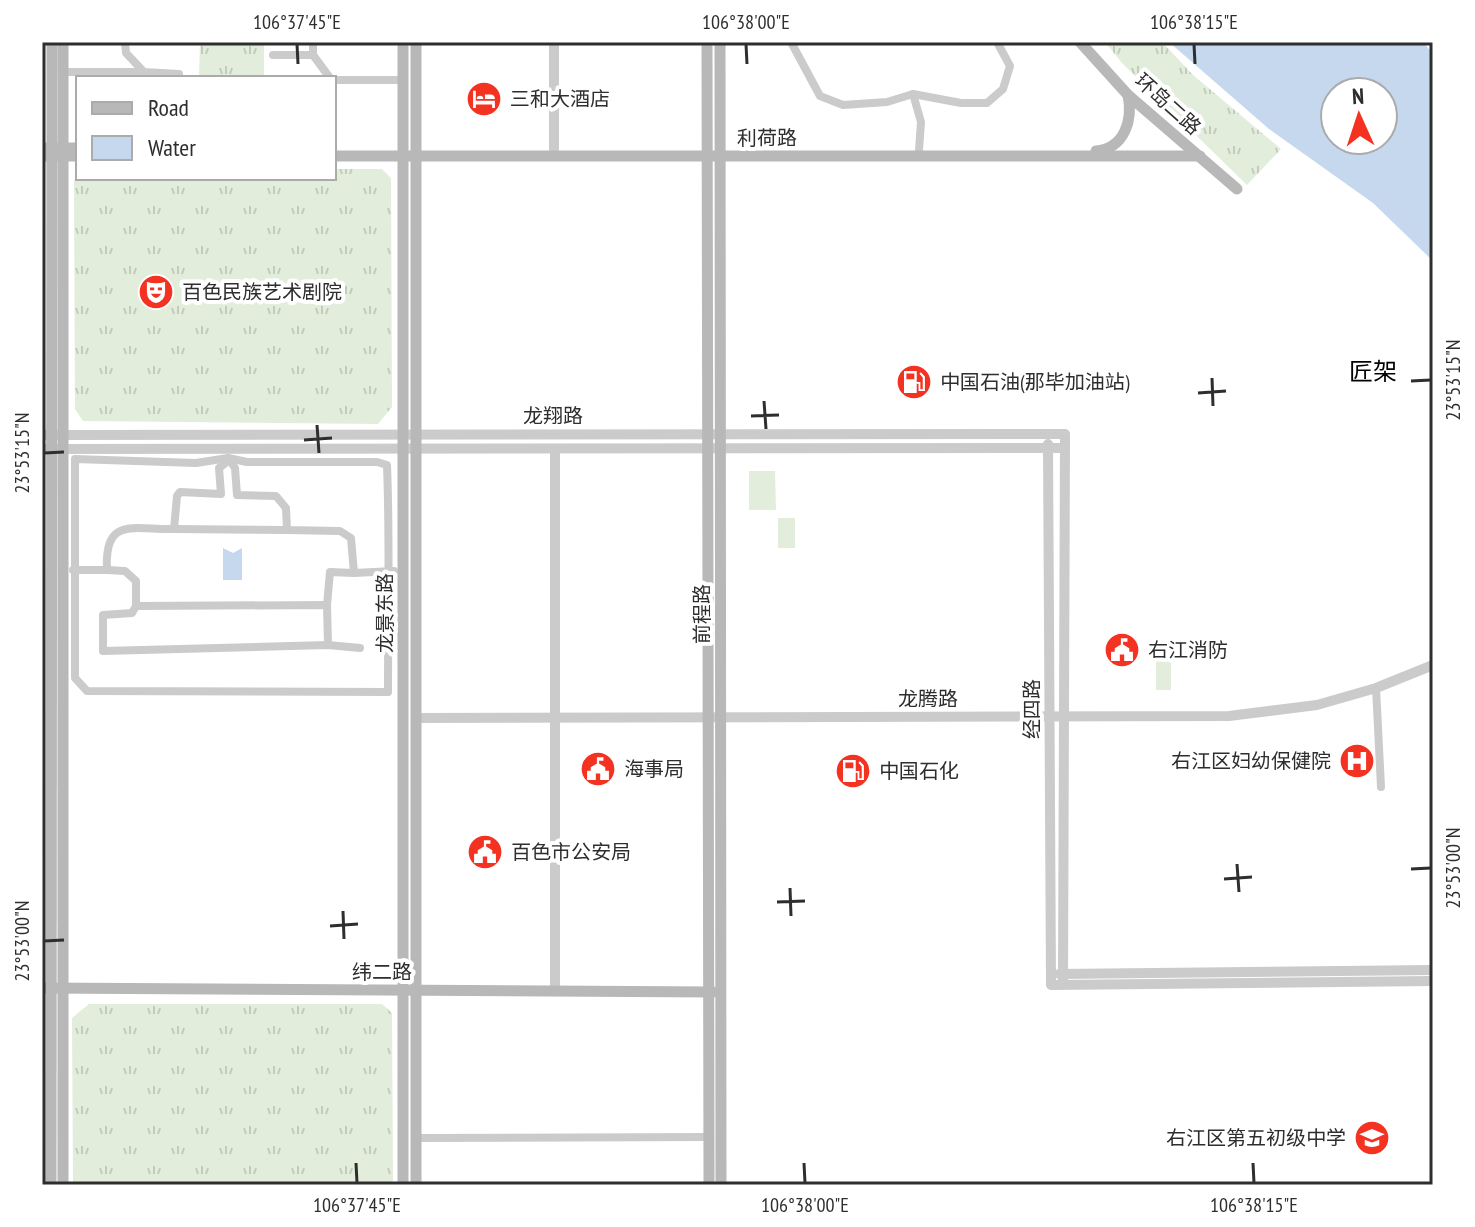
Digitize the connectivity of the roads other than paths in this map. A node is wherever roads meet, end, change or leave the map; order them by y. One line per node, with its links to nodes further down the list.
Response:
1 (52, 42): 27 (main road)
2 (63, 42): 15 (main road)
3 (125, 42): 16 (street)
4 (313, 42): 14 (street)
5 (403, 42): 20 (main road, 龙景东路)
6 (416, 42): 28 (main road, 龙景东路)
7 (554, 42): 25 (street)
8 (707, 42): 29 (main road, 前程路)
9 (720, 42): 29 (main road, 前程路)
10 (791, 42): 21 (street)
11 (997, 42): 21 (street)
12 (1080, 42): 22 (main road, 环岛二路)
13 (273, 55): 14 (street)
14 (313, 55): 18 (street)
15 (63, 72): 16 (street); 27 (main road)
16 (144, 72): 17 (street)
17 (179, 74)
18 (330, 76)
19 (336, 79): 20 (street)
20 (403, 80): 28 (main road, 龙景东路)
21 (913, 94): 26 (street)
22 (1128, 95): 26 (main road, 利荷路); 32 (main road, 环岛二路)
23 (76, 148): 27 (main road)
24 (336, 148): 28 (main road, 利荷路)
25 (554, 149): 28 (main road, 利荷路); 29 (main road, 利荷路)
26 (919, 150): 29 (main road, 利荷路)
27 (52, 152): 30 (main road); 38 (main road)
28 (410, 152): 29 (main road, 利荷路); 31 (main road, 利荷路); 34 (main road, 龙景东路)
29 (713, 153): 32 (main road, 利荷路); 35 (main road, 前程路)
30 (76, 156)
31 (336, 156)
32 (1200, 156): 33 (main road, 环岛二路)
33 (1237, 189)
34 (410, 434): 35 (street, 龙翔路); 38 (street, 龙翔路); 41 (main road, 龙景东路)
35 (714, 434): 36 (street, 龙翔路); 43 (main road, 前程路)
36 (1048, 434): 37 (street, 龙翔路); 44 (street, 经四路)
37 (1065, 434): 39 (street, 经四路)
38 (52, 435): 40 (main road)
39 (1065, 448): 44 (street, 龙翔路); 61 (street, 经四路)
40 (52, 449): 45 (street, 龙翔路); 48 (main road); 68 (main road)
41 (410, 449): 42 (street, 龙翔路); 45 (street, 龙翔路); 51 (main road, 龙景东路); 62 (main road, 龙景东路)
42 (555, 449): 43 (street, 龙翔路); 60 (street)
43 (714, 449): 44 (street, 龙翔路); 59 (main road, 前程路)
44 (1048, 449): 63 (street, 经四路)
45 (228, 456): 46 (street); 47 (street); 49 (street); 51 (street)
46 (174, 529): 47 (street); 50 (street)
47 (287, 530): 52 (street)
48 (63, 570): 49 (street); 68 (main road)
49 (77, 570): 50 (street); 51 (street)
50 (107, 570): 54 (street)
51 (397, 571): 52 (street); 69 (main road, 龙景东路)
52 (354, 573): 53 (street)
53 (327, 605): 54 (street); 55 (street)
54 (136, 606): 55 (street)
55 (328, 645): 56 (street)
56 (360, 648)
57 (1433, 665): 58 (street, 龙腾路)
58 (1376, 688): 61 (street, 龙腾路); 64 (street)
59 (714, 715): 60 (street, 龙腾路); 63 (street, 龙腾路); 71 (main road, 前程路)
60 (555, 717): 62 (street, 龙腾路); 70 (street)
61 (1064, 717): 63 (street, 龙腾路); 66 (street, 经四路)
62 (416, 718): 69 (main road, 龙景东路)
63 (1050, 718): 66 (street, 经四路)
64 (1381, 787)
65 (1433, 970): 66 (street)
66 (1057, 979): 67 (street)
67 (1433, 981)
68 (52, 988): 69 (main road, 纬二路); 74 (main road); 75 (main road)
69 (409, 990): 70 (main road, 纬二路); 73 (main road, 龙景东路); 76 (main road, 龙景东路)
70 (555, 991): 71 (main road, 纬二路)
71 (715, 992): 72 (main road, 前程路); 79 (main road, 前程路)
72 (708, 1137): 73 (street); 78 (main road, 前程路)
73 (416, 1138): 77 (main road, 龙景东路)
74 (51, 1185)
75 (63, 1185)
76 (403, 1185)
77 (416, 1185)
78 (709, 1185)
79 (721, 1185)

